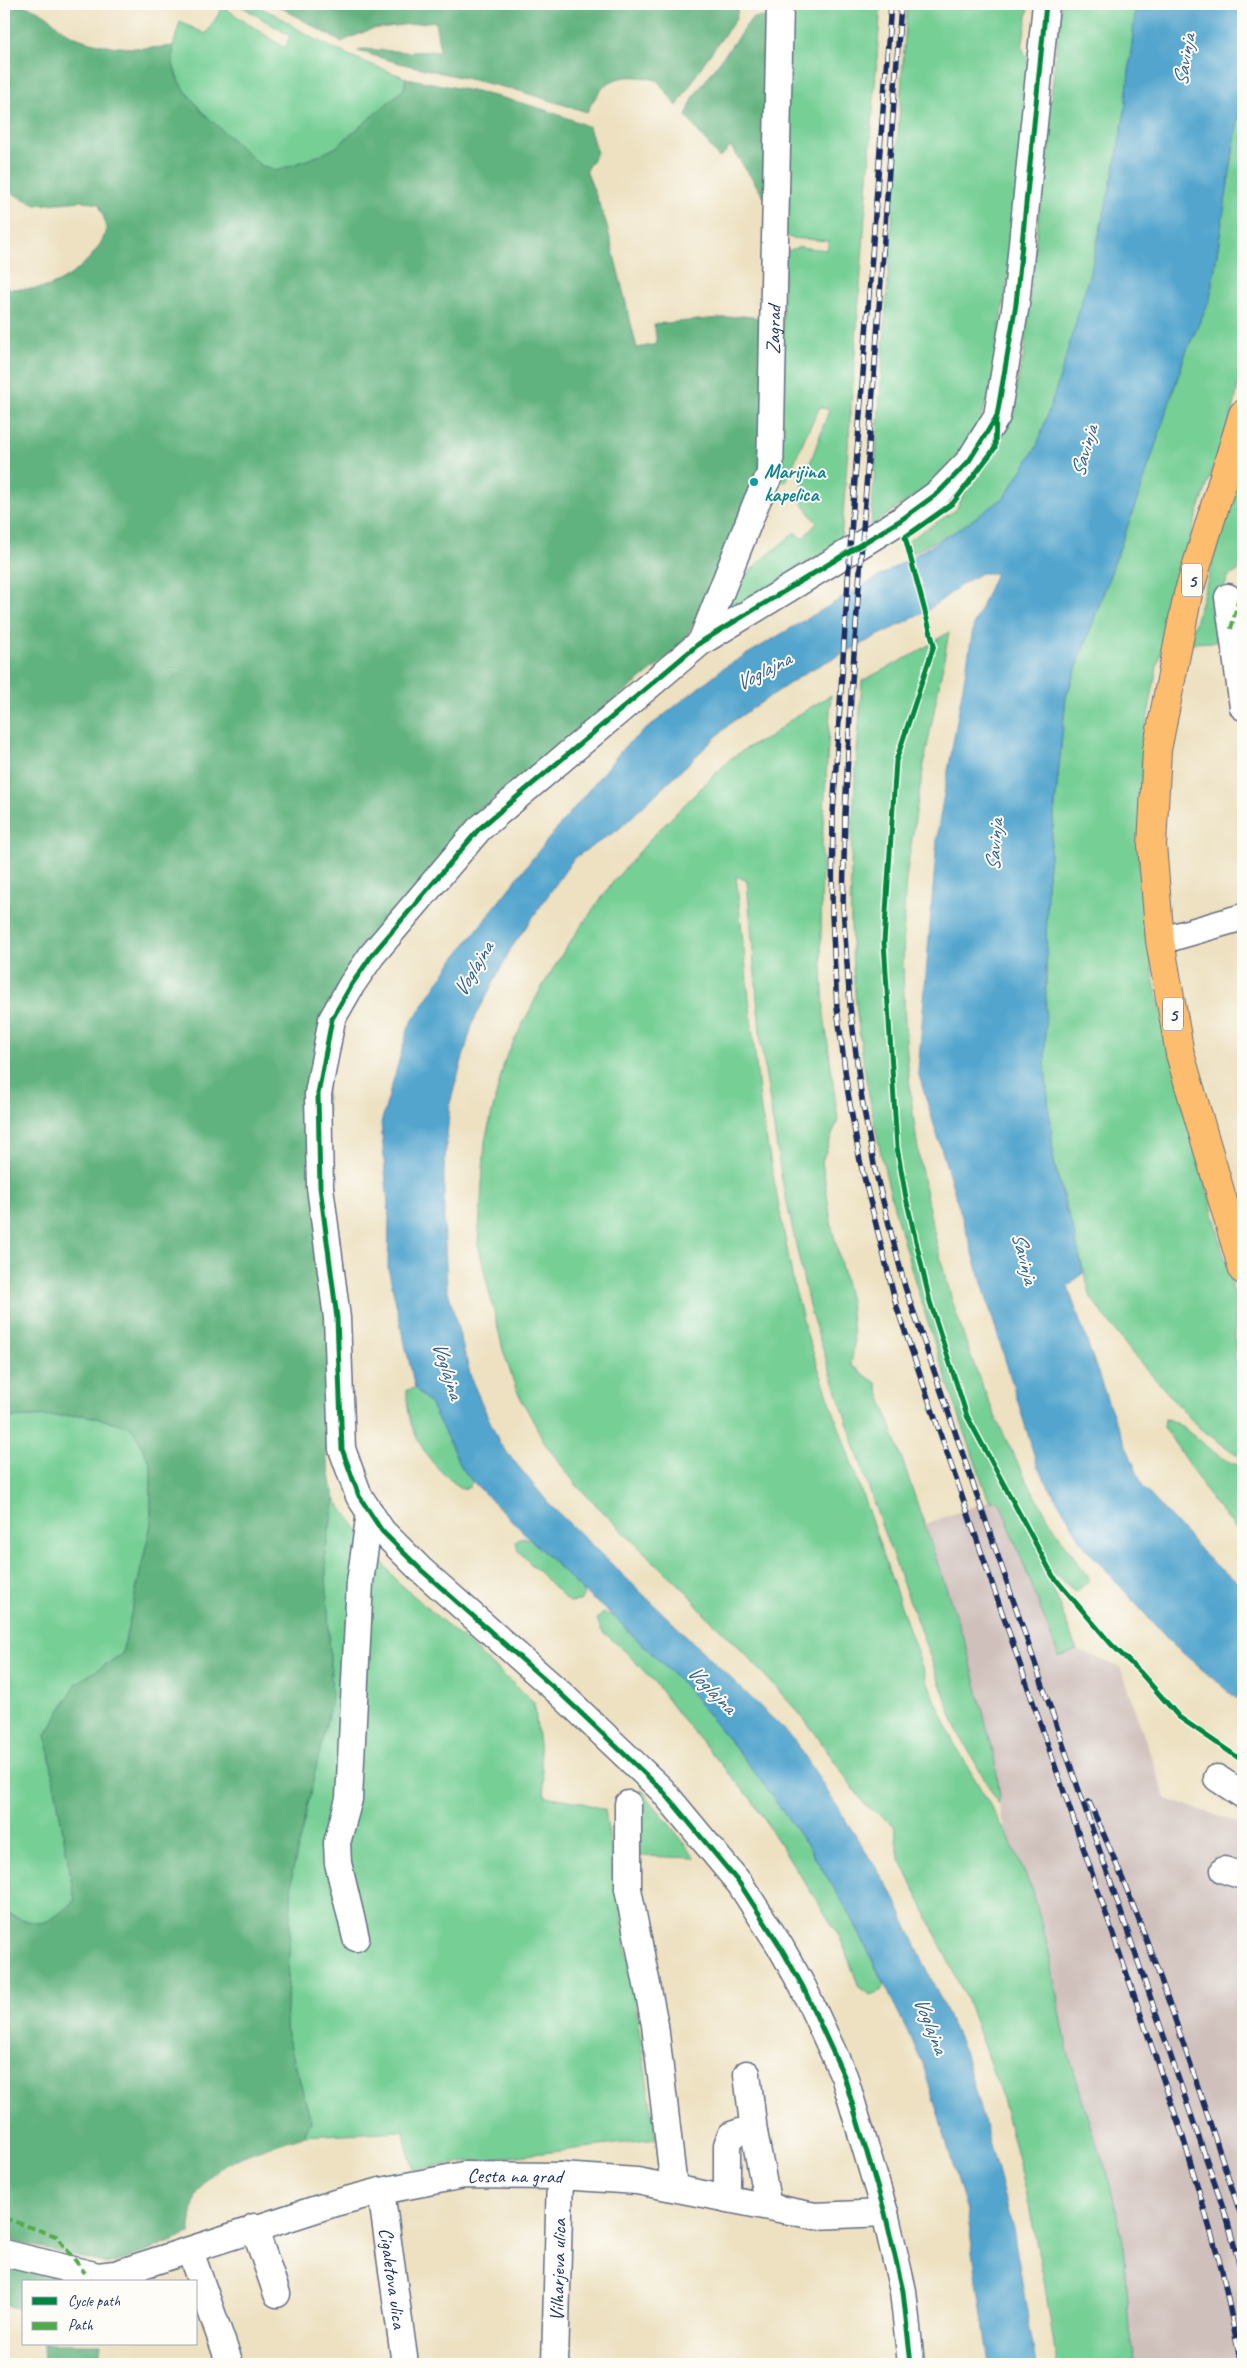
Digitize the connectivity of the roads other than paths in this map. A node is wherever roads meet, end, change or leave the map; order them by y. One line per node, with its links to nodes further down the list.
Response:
1 (780, 4): 5 (street, Zagrad)
2 (1046, 4): 5 (street)
3 (1243, 414): 8 (main road, 5)
4 (1228, 597): 6 (street)
5 (701, 642): 10 (street)
6 (1243, 707)
7 (1243, 917): 8 (street)
8 (1160, 941): 9 (main road, 5)
9 (1243, 1270)
10 (370, 1512): 14 (street); 22 (street)
11 (1217, 1778): 12 (street)
12 (1243, 1795)
13 (628, 1804): 18 (street)
14 (356, 1938)
15 (746, 2074): 16 (street)
16 (754, 2132): 20 (street); 21 (street)
17 (560, 2176): 18 (street, Cesta na grad); 19 (street, Cesta na grad); 29 (street, Vilharjeva ulica)
18 (674, 2188): 20 (street, Cesta na grad)
19 (381, 2191): 23 (street, Cesta na grad); 28 (street, Cigaletova ulica)
20 (728, 2198): 21 (street, Cesta na grad)
21 (768, 2206): 22 (street, Cesta na grad)
22 (885, 2213): 30 (street)
23 (254, 2227): 24 (street, Cesta na grad); 26 (street)
24 (190, 2251): 25 (street, Cesta na grad); 27 (street)
25 (4, 2253)
26 (277, 2294)
27 (230, 2364)
28 (405, 2364)
29 (555, 2364)
30 (910, 2364)

